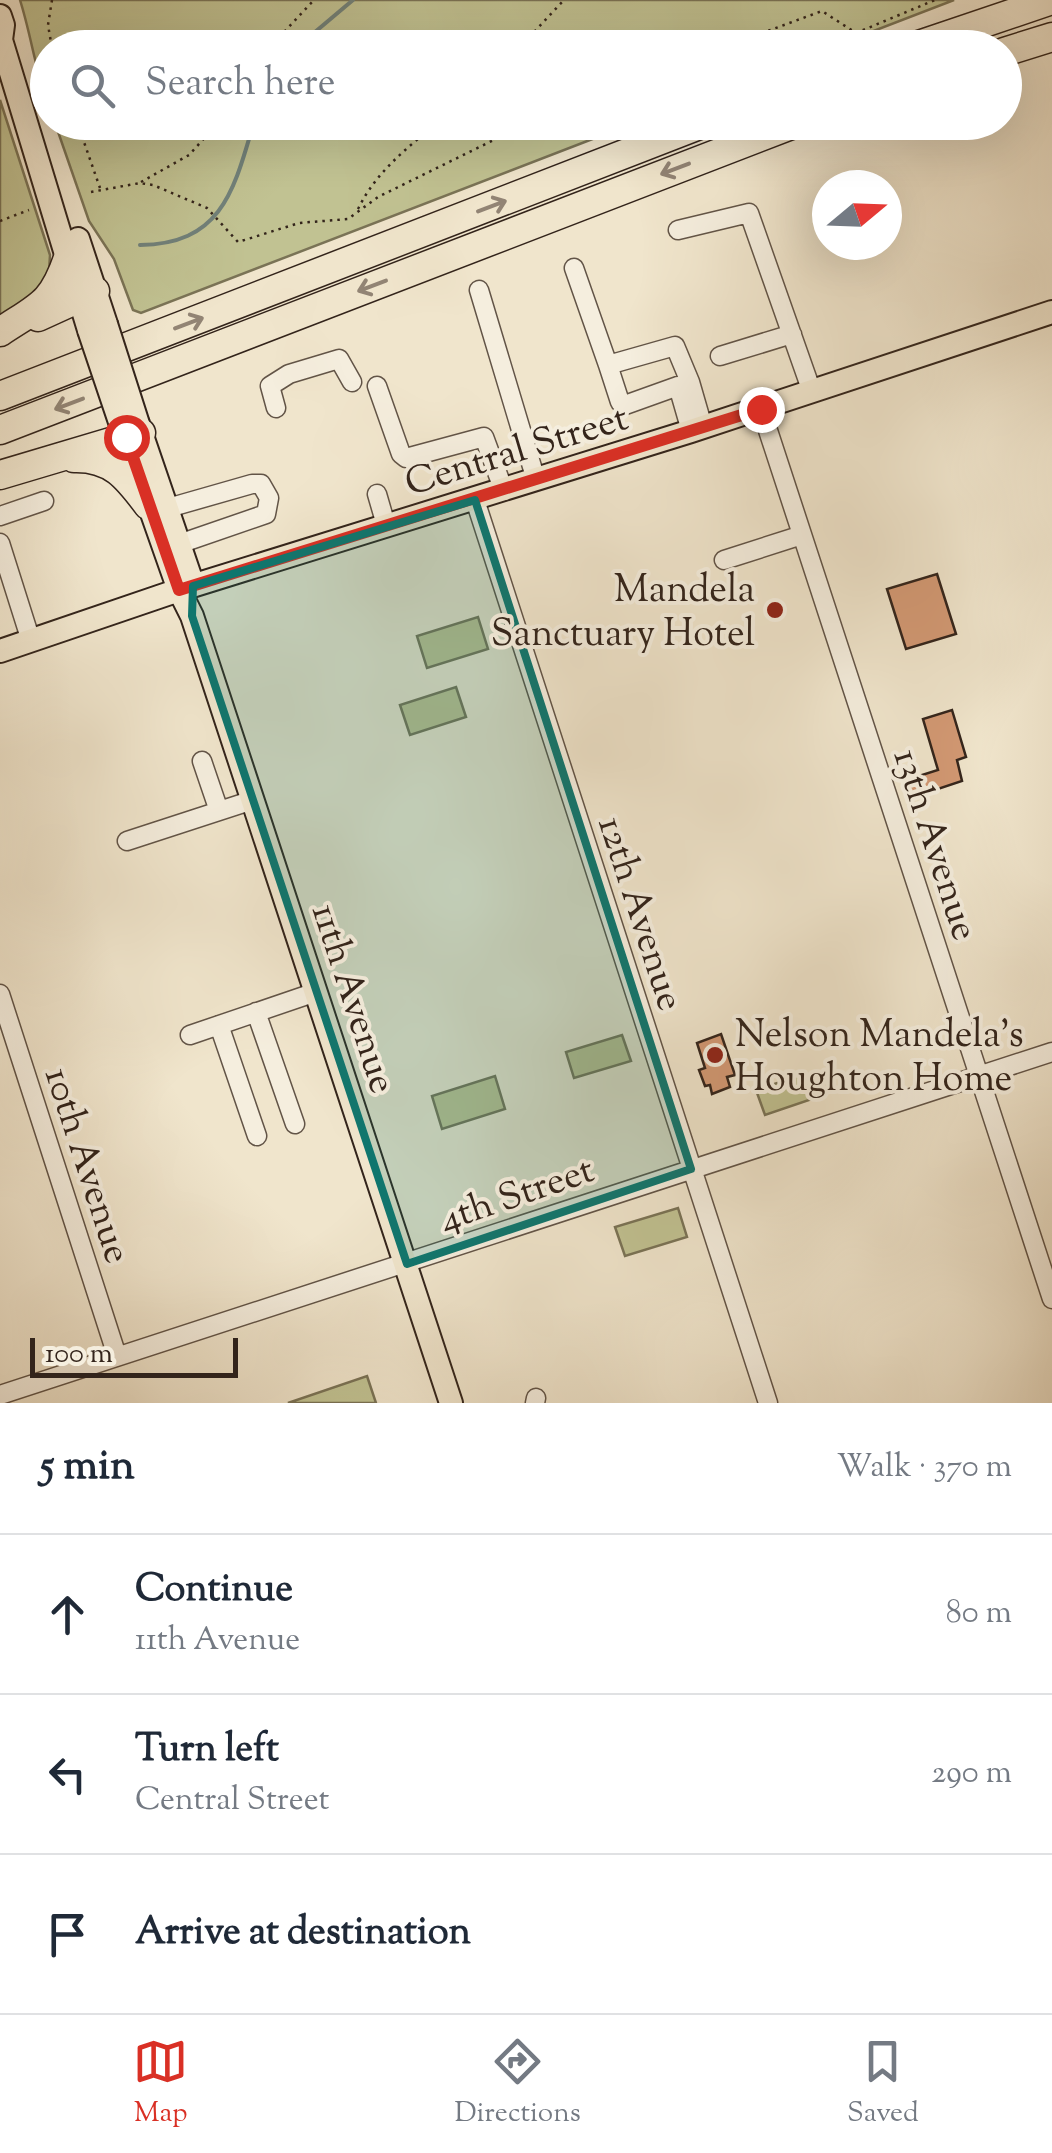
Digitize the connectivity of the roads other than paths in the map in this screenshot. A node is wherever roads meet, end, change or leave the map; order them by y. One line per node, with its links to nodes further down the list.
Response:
1 (1052, 0): 3 (highway)
2 (1, 22): 6 (main road, 11th Avenue); 7 (main road, 11th Avenue)
3 (963, 30)
4 (1052, 37): 5 (highway)
5 (1022, 46)
6 (30, 90)
7 (30, 134)
8 (32, 140): 13 (main road, 11th Avenue)
9 (44, 140): 16 (main road, 11th Avenue)
10 (661, 140): 26 (highway, one-way to 10)
11 (752, 140): 30 (highway, one-way to 30)
12 (678, 230): 19 (street)
13 (68, 258): 16 (main road, 11th Avenue); 18 (highway)
14 (574, 268): 21 (street)
15 (479, 290): 34 (street)
16 (88, 294): 18 (highway); 31 (main road, 11th Avenue, bridge)
17 (1051, 317): 25 (main road, Central Street)
18 (0, 333)
19 (786, 335): 20 (street); 25 (street)
20 (720, 356)
21 (608, 365): 23 (street); 23 (street)
22 (352, 382): 27 (street)
23 (684, 384): 29 (street)
24 (376, 386): 35 (street)
25 (806, 394): 28 (main road, Central Street)
26 (0, 396)
27 (276, 408)
28 (761, 409): 29 (main road, Central Street); 42 (street, 13th Avenue)
29 (697, 429): 34 (main road, Central Street)
30 (0, 430)
31 (132, 430): 32 (highway); 39 (main road, 11th Avenue)
32 (58, 458): 33 (highway); 39 (highway)
33 (0, 475)
34 (536, 480): 35 (main road, Central Street)
35 (504, 490): 37 (main road, Central Street)
36 (376, 494): 41 (street)
37 (476, 500): 41 (main road, Central Street); 63 (street, 12th Avenue)
38 (44, 502): 40 (street)
39 (158, 507): 44 (main road, 11th Avenue); 44 (street); 46 (main road, 11th Avenue)
40 (0, 516)
41 (386, 525): 46 (main road, Central Street)
42 (802, 535): 45 (street); 60 (street, 13th Avenue)
43 (0, 543): 47 (street)
44 (180, 544): 46 (main road, 11th Avenue)
45 (724, 560)
46 (186, 588): 48 (main road, Central Street); 51 (main road, 11th Avenue)
47 (8, 598): 48 (street)
48 (31, 641): 49 (main road, Central Street)
49 (0, 651)
50 (202, 761): 52 (street)
51 (253, 800): 52 (street); 54 (main road, 11th Avenue)
52 (219, 811): 53 (street)
53 (127, 841)
54 (316, 992): 56 (street); 64 (main road, 11th Avenue)
55 (0, 994): 66 (street, 10th Avenue)
56 (256, 1012): 57 (street); 61 (street)
57 (219, 1025): 58 (street); 62 (street)
58 (190, 1034)
59 (1052, 1052): 60 (street, 4th Street)
60 (979, 1077): 63 (street, 4th Street); 65 (street, 13th Avenue)
61 (294, 1124)
62 (257, 1136)
63 (691, 1168): 64 (street, 4th Street); 69 (street, 12th Avenue)
64 (407, 1264): 66 (street, 4th Street); 68 (main road, 11th Avenue)
65 (1052, 1300)
66 (116, 1356): 67 (street, 4th Street)
67 (0, 1395)
68 (451, 1403)
69 (768, 1403)

